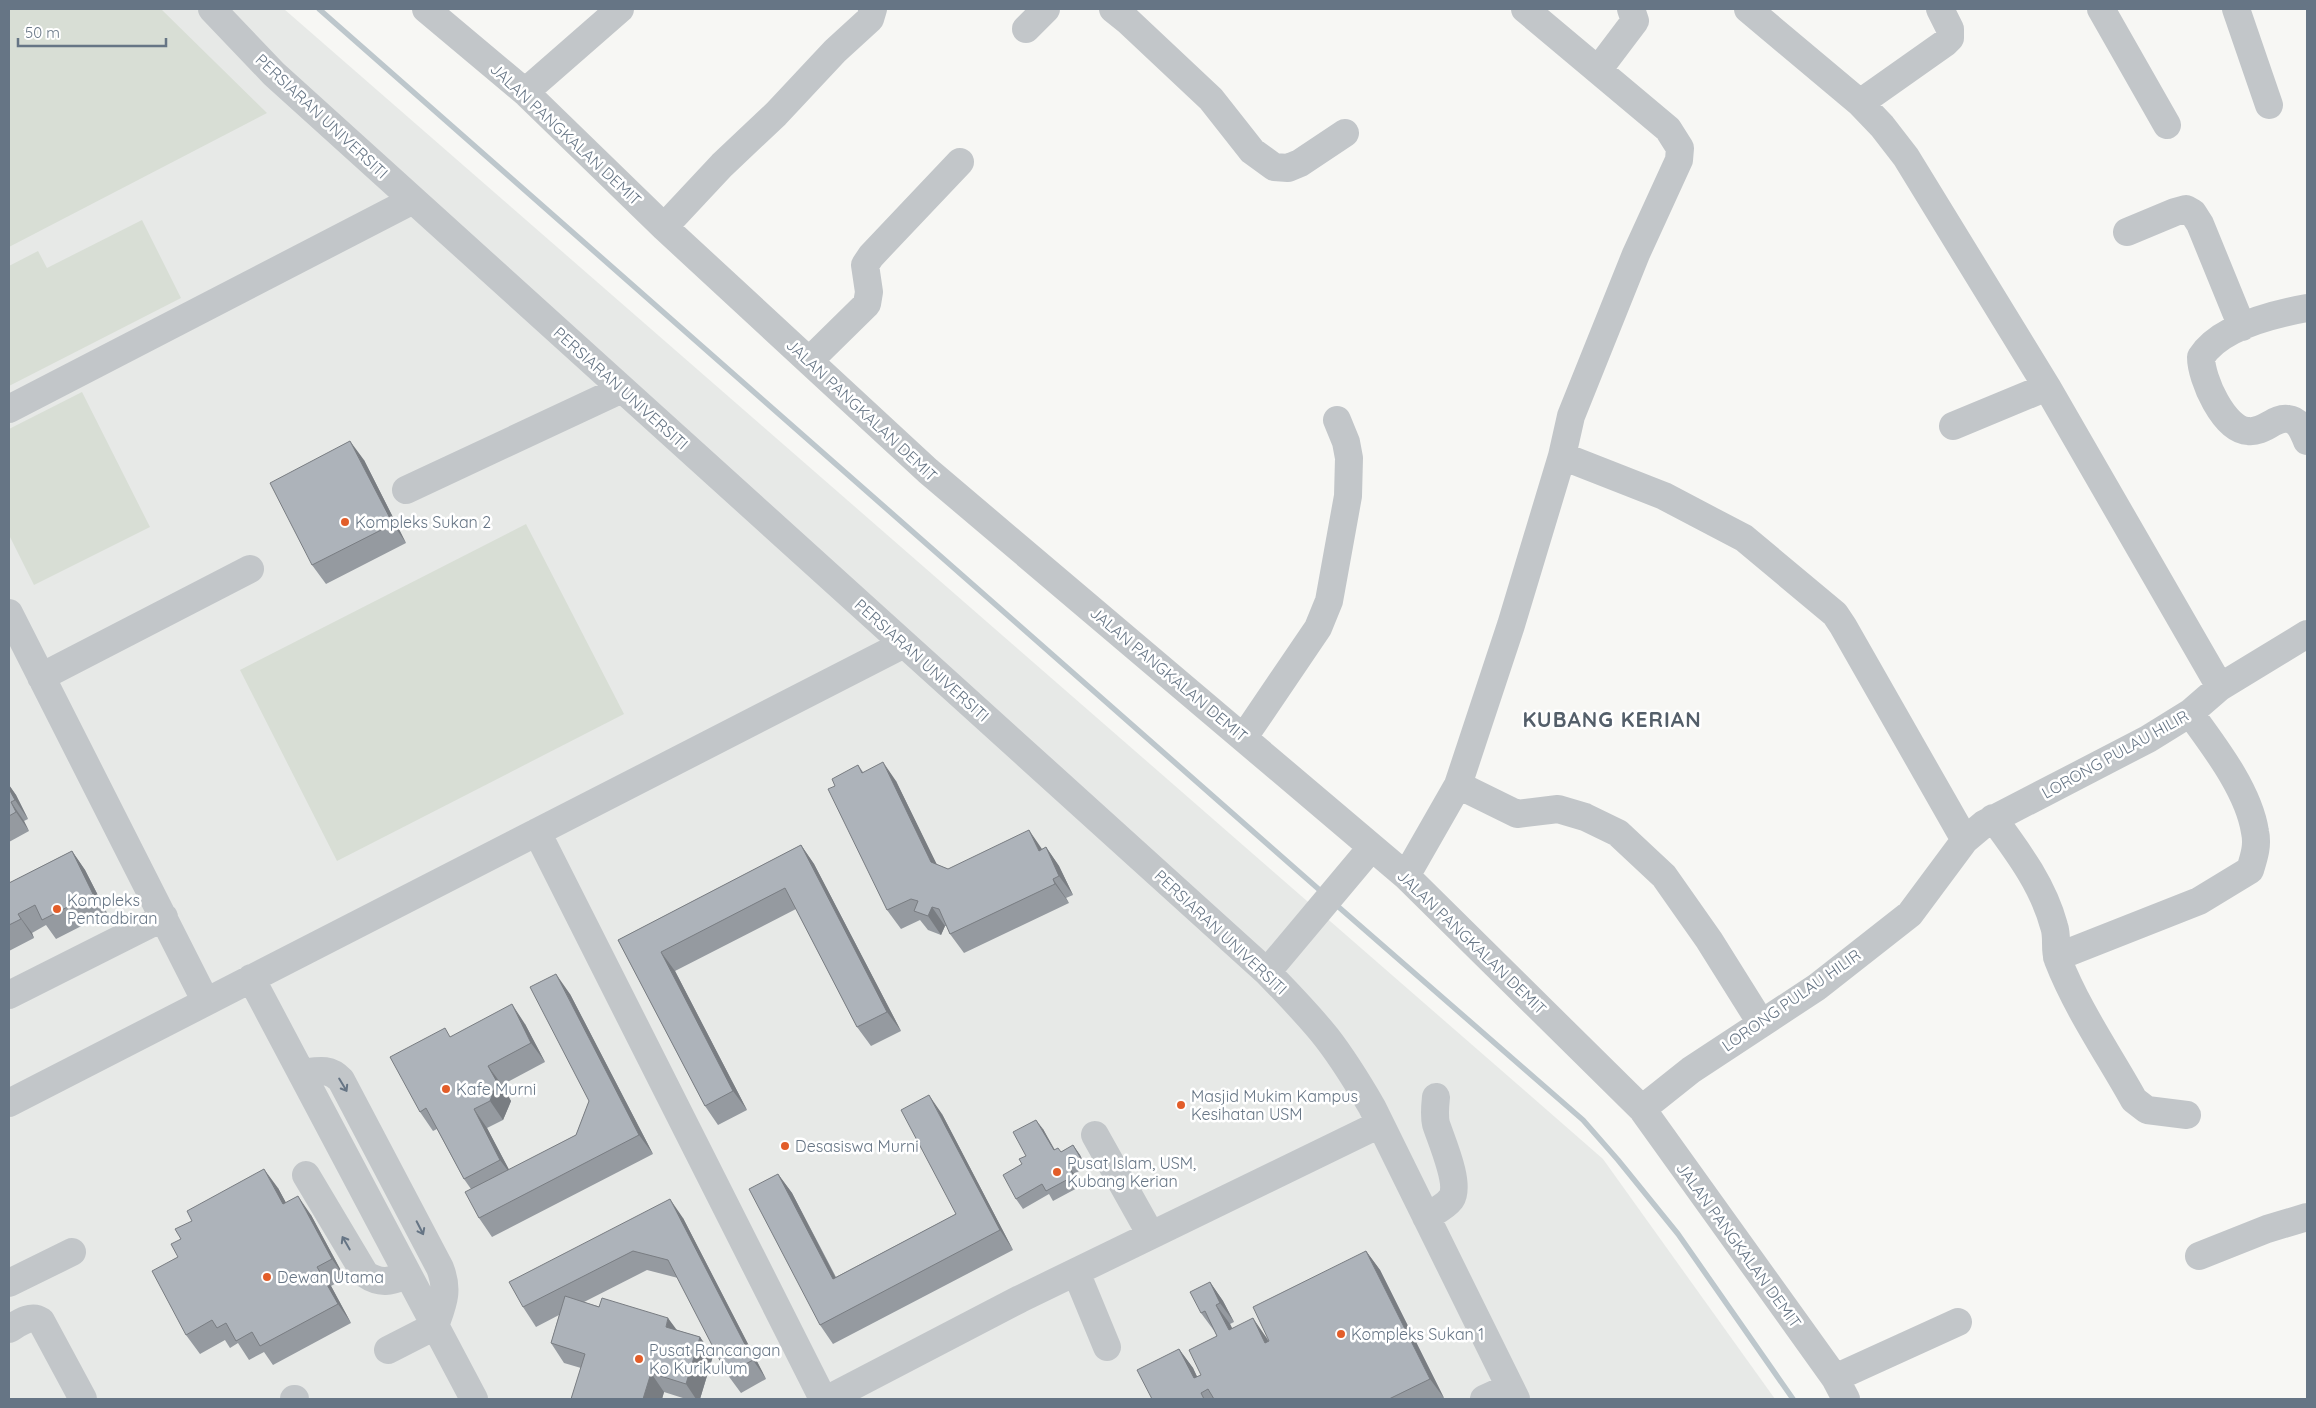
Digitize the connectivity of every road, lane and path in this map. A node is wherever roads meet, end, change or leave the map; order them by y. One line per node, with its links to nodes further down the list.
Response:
1 (212, 9): 21 (street, PERSIARAN UNIVERSITI)
2 (426, 9): 15 (street, JALAN PANGKALAN DEMIT)
3 (620, 9): 15 (street)
4 (873, 9): 22 (street)
5 (1046, 9): 13 (street)
6 (1113, 9): 19 (street)
7 (1525, 9): 14 (street)
8 (1631, 9): 14 (street)
9 (1748, 9): 16 (street)
10 (1940, 9): 16 (street)
11 (2101, 9): 18 (street)
12 (2236, 9): 17 (street)
13 (1026, 29)
14 (1598, 70): 33 (street)
15 (525, 92): 22 (street, JALAN PANGKALAN DEMIT)
16 (1860, 103): 27 (street)
17 (2269, 105)
18 (2166, 125)
19 (1345, 133)
20 (960, 162): 26 (street)
21 (413, 200): 28 (street, PERSIARAN UNIVERSITI); 29 (street)
22 (664, 227): 26 (street, JALAN PANGKALAN DEMIT)
23 (2127, 232): 25 (street)
24 (2307, 308): 25 (street)
25 (2242, 327): 32 (street)
26 (809, 361): 42 (street, JALAN PANGKALAN DEMIT)
27 (2047, 387): 31 (street); 40 (street)
28 (622, 389): 34 (street); 38 (street, PERSIARAN UNIVERSITI)
29 (9, 409)
30 (1337, 420): 42 (street)
31 (1954, 426)
32 (2307, 441)
33 (1562, 456): 43 (street); 46 (street)
34 (406, 490)
35 (250, 569): 39 (street)
36 (9, 613): 39 (street)
37 (2307, 634): 40 (street, LORONG PULAU HILIR)
38 (904, 644): 45 (street); 51 (street, PERSIARAN UNIVERSITI)
39 (41, 676): 49 (street)
40 (2220, 687): 41 (street, LORONG PULAU HILIR)
41 (2190, 713): 44 (street, LORONG PULAU HILIR); 50 (street)
42 (1244, 737): 47 (street, JALAN PANGKALAN DEMIT)
43 (1458, 784): 48 (street); 55 (street)
44 (1993, 818): 46 (street, LORONG PULAU HILIR); 50 (street)
45 (537, 832): 52 (street); 81 (street)
46 (1964, 840): 55 (street, LORONG PULAU HILIR)
47 (1371, 848): 48 (street, JALAN PANGKALAN DEMIT); 51 (street)
48 (1406, 876): 59 (street, JALAN PANGKALAN DEMIT)
49 (164, 917): 53 (street); 54 (street)
50 (2057, 957): 60 (street)
51 (1267, 972): 61 (street, PERSIARAN UNIVERSITI)
52 (251, 978): 54 (street); 56 (street)
53 (9, 995)
54 (206, 1002): 58 (street)
55 (1761, 1023): 59 (street, LORONG PULAU HILIR)
56 (302, 1073): 70 (street); 73 (street, one-way to 73)
57 (1436, 1098): 64 (street)
58 (9, 1103)
59 (1642, 1109): 77 (street, JALAN PANGKALAN DEMIT)
60 (2187, 1115)
61 (1380, 1124): 64 (street, PERSIARAN UNIVERSITI); 66 (street)
62 (1095, 1135): 66 (street)
63 (306, 1175): 70 (street, one-way to 63)
64 (1426, 1217): 78 (street, PERSIARAN UNIVERSITI)
65 (2307, 1217): 68 (street)
66 (1151, 1236): 69 (street)
67 (72, 1252): 71 (street)
68 (2199, 1256)
69 (1076, 1272): 75 (street); 82 (street)
70 (408, 1275): 73 (street)
71 (9, 1284)
72 (1958, 1322): 77 (street)
73 (436, 1326): 76 (street); 80 (street)
74 (9, 1328): 79 (street)
75 (1108, 1347)
76 (388, 1350)
77 (1840, 1389)
78 (1513, 1393): 83 (street)
79 (83, 1399)
80 (474, 1399)
81 (823, 1399)
82 (828, 1399)
83 (1484, 1399)

